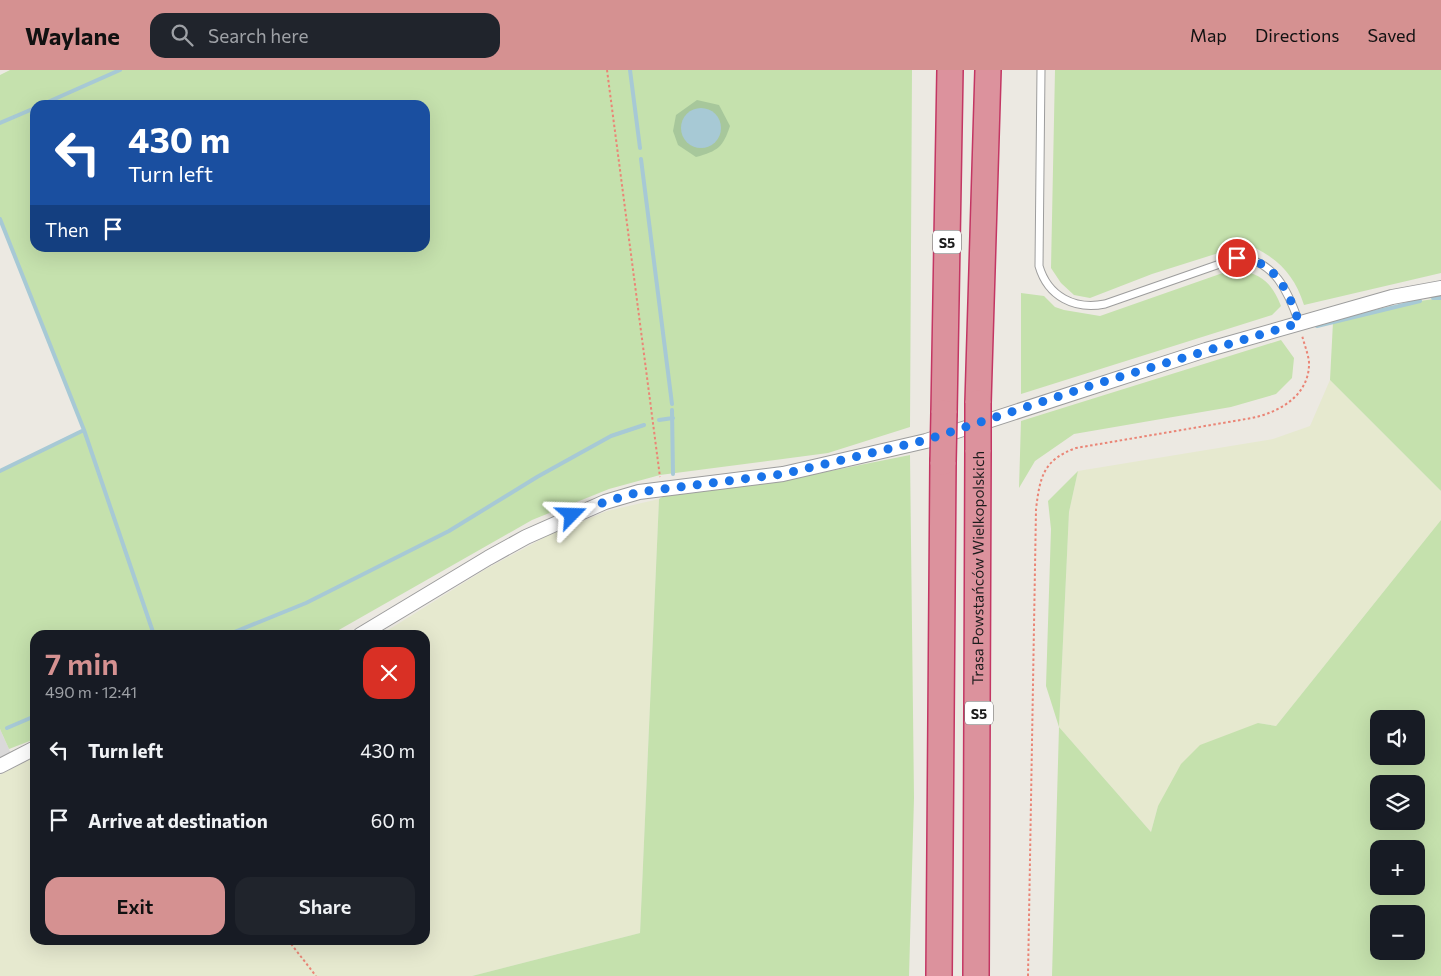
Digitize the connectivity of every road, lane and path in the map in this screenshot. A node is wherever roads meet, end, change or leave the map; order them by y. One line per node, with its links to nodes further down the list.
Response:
1 (607, 70): 7 (path)
2 (950, 70): 13 (highway, S5, bridge)
3 (988, 70): 14 (highway, Trasa Powstańców Wielkopolskich / S5, bridge)
4 (1041, 70): 6 (lane)
5 (1441, 288): 6 (street)
6 (1299, 323): 7 (street); 15 (path)
7 (662, 489): 8 (street)
8 (368, 630)
9 (30, 751): 10 (street)
10 (0, 766)
11 (292, 945): 12 (path)
12 (316, 976)
13 (939, 976)
14 (976, 976)
15 (1028, 976)

